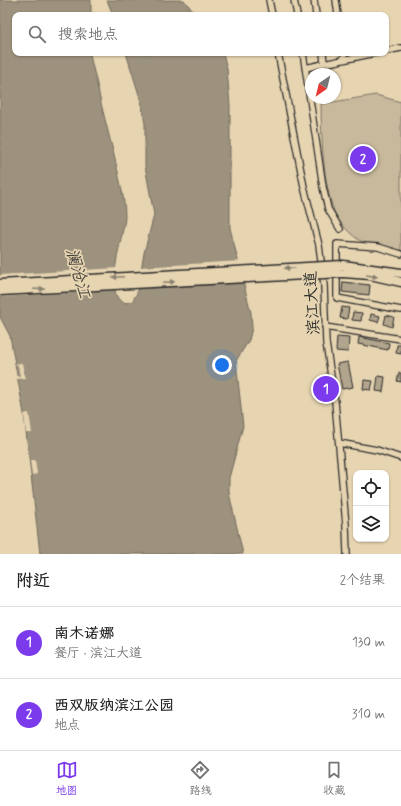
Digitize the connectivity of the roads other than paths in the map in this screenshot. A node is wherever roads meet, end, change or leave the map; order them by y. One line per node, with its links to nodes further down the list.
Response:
1 (269, 0): 5 (street)
2 (294, 0): 6 (street)
3 (314, 0): 7 (street)
4 (336, 0): 8 (street)
5 (271, 12)
6 (296, 12)
7 (316, 12)
8 (338, 12)
9 (401, 48): 10 (street)
10 (389, 50)
11 (279, 56): 26 (street, 滨江大道)
12 (303, 56): 16 (street)
13 (323, 56): 15 (street)
14 (344, 56): 15 (street)
15 (324, 63): 16 (street)
16 (305, 68)
17 (310, 104): 18 (street)
18 (340, 229)
19 (401, 254): 25 (street)
20 (343, 269): 21 (highway); 22 (highway, one-way to 22); 23 (highway, one-way to 23, bridge); 24 (highway, one-way to 20, bridge)
21 (401, 273)
22 (401, 282)
23 (0, 284)
24 (0, 291)
25 (401, 310)
26 (325, 327): 27 (street); 28 (street, 滨江大道)
27 (401, 339)
28 (339, 444): 29 (street); 30 (street, 滨江大道)
29 (401, 458)
30 (347, 554)

